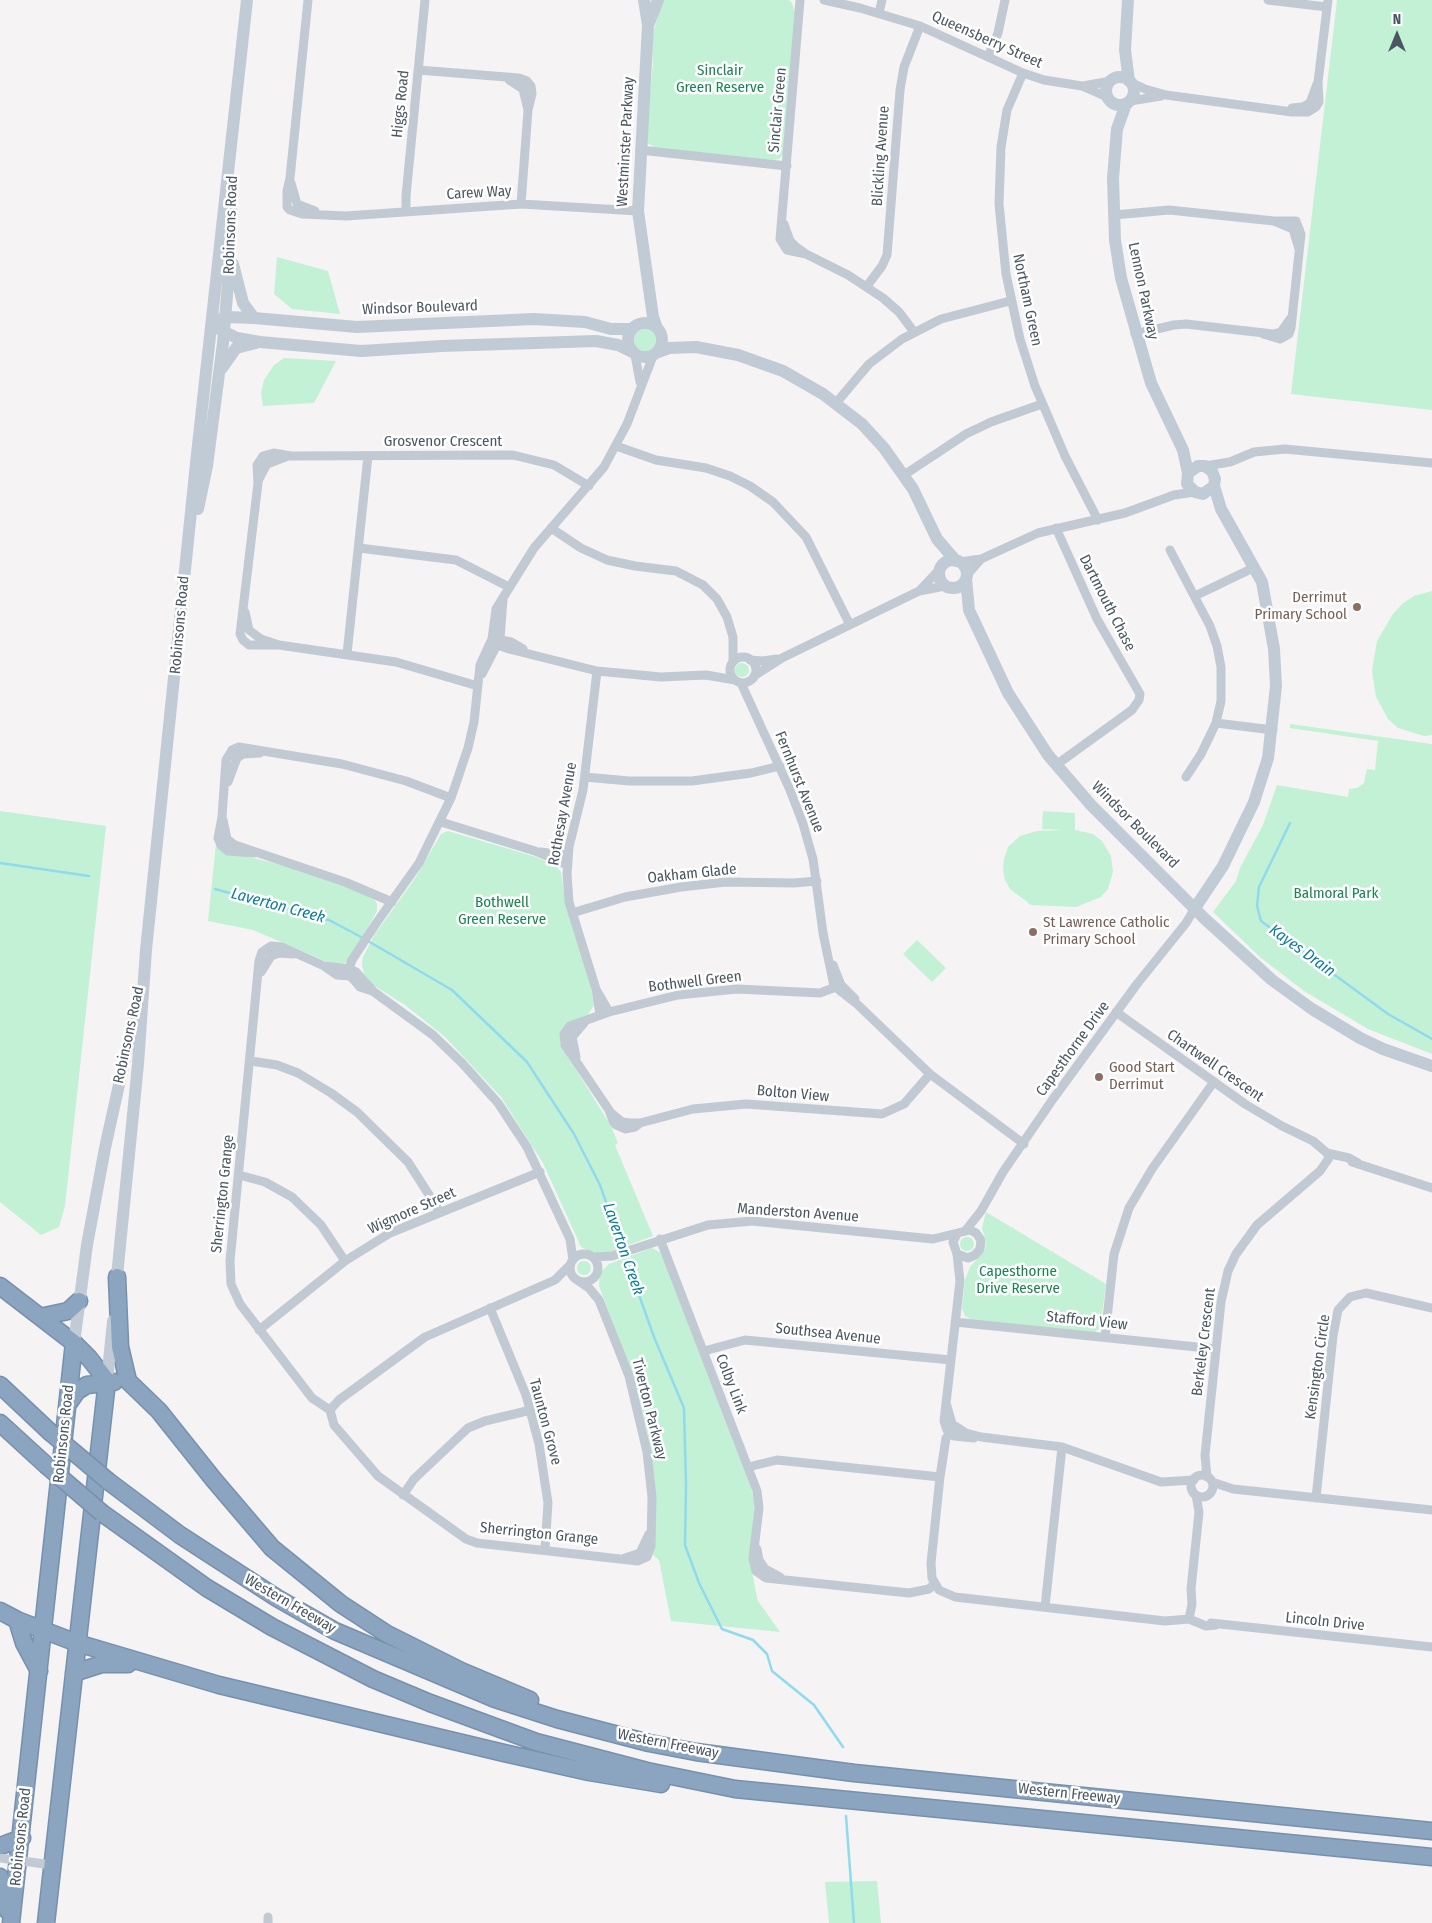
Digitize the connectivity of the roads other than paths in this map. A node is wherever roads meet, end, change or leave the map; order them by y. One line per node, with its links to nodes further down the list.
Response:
1 (246, 0): 26 (street, Robinsons Road)
2 (308, 0): 32 (street, Carew Way)
3 (425, 0): 18 (street, Higgs Road)
4 (644, 0): 14 (street, Westminster Parkway)
5 (658, 0): 14 (street, Westminster Parkway)
6 (800, 0): 29 (street, Sinclair Green)
7 (824, 0): 13 (street, Queensberry Street)
8 (882, 0): 13 (street)
9 (1005, 0): 17 (street)
10 (1128, 0): 16 (street)
11 (1268, 0): 12 (street)
12 (1328, 4): 23 (street)
13 (879, 13): 15 (street, Queensberry Street)
14 (648, 25): 28 (street, Westminster Parkway)
15 (920, 26): 17 (street, Queensberry Street); 35 (street, Blickling Avenue)
16 (1126, 50): 20 (street); 21 (street)
17 (988, 57): 19 (street, Queensberry Street)
18 (418, 70): 30 (street); 32 (street, Higgs Road)
19 (1022, 74): 22 (street, Queensberry Street); 37 (street, Northam Green)
20 (1113, 80): 21 (street); 22 (street, Queensberry Street); 24 (street)
21 (1129, 81): 23 (street); 25 (street)
22 (1082, 86): 24 (street, Queensberry Street)
23 (1166, 95): 25 (street)
24 (1108, 99): 25 (street); 27 (street, Lennon Parkway)
25 (1128, 102): 27 (street, Lennon Parkway)
26 (234, 117): 34 (street, Robinsons Road); 40 (street, Robinsons Road)
27 (1116, 129): 33 (street, Lennon Parkway)
28 (640, 150): 29 (street); 31 (street, Westminster Parkway)
29 (787, 166): 35 (street, Sinclair Green)
30 (521, 204): 31 (street, Carew Way); 32 (street, Carew Way)
31 (638, 211): 36 (street, Westminster Parkway)
32 (406, 212)
33 (1114, 215): 46 (street, Lennon Parkway); 46 (street)
34 (230, 252): 38 (street, Robinsons Road); 39 (street)
35 (867, 286): 44 (street, Sinclair Green)
36 (650, 291): 42 (street, Westminster Parkway); 43 (street, Westminster Parkway)
37 (1010, 301): 44 (street); 55 (street, Northam Green)
38 (225, 317): 39 (street, Windsor Boulevard); 40 (street, Windsor Boulevard); 45 (street, Robinsons Road)
39 (254, 318): 41 (street, Windsor Boulevard)
40 (211, 324): 45 (street); 77 (street, Robinsons Road)
41 (333, 326): 42 (street, Windsor Boulevard); 48 (street)
42 (635, 326): 43 (street); 50 (street)
43 (659, 330): 49 (street); 51 (street)
44 (914, 332): 54 (street)
45 (223, 333): 47 (street); 52 (street, Robinsons Road)
46 (1135, 334): 57 (street, Lennon Parkway)
47 (260, 342): 48 (street); 52 (street)
48 (338, 348): 50 (street)
49 (696, 348): 51 (street); 54 (street)
50 (634, 353): 51 (street); 53 (street)
51 (656, 354): 53 (street)
52 (219, 372): 77 (street, Robinsons Road)
53 (640, 390): 56 (street)
54 (836, 403): 63 (street)
55 (1042, 404): 63 (street); 69 (street, Northam Green)
56 (616, 446): 65 (street); 86 (street)
57 (1183, 450): 61 (street, Lennon Parkway); 62 (street, Lennon Parkway)
58 (368, 456): 65 (street, Grosvenor Crescent); 73 (street); 89 (street, Grosvenor Crescent)
59 (1230, 462): 60 (street); 61 (street); 64 (street)
60 (1432, 462)
61 (1203, 466): 62 (street); 64 (street, Lennon Parkway)
62 (1188, 474): 66 (street, Lennon Parkway); 67 (street)
63 (904, 475): 72 (street)
64 (1214, 485): 66 (street); 68 (street, Lennon Parkway)
65 (589, 486): 70 (street)
66 (1197, 493): 67 (street); 68 (street, Lennon Parkway)
67 (1174, 495): 69 (street)
68 (1220, 509): 78 (street, Lennon Parkway)
69 (1098, 520): 71 (street)
70 (551, 528): 82 (street); 87 (street)
71 (1056, 528): 75 (street); 102 (street, Dartmouth Chase)
72 (937, 539): 76 (street); 79 (street)
73 (359, 548): 82 (street); 89 (street)
74 (1170, 550): 84 (street)
75 (981, 559): 76 (street); 80 (street)
76 (958, 562): 79 (street); 80 (street)
77 (186, 568): 114 (street, Robinsons Road)
78 (1253, 568): 84 (street); 100 (street, Lennon Parkway)
79 (940, 569): 81 (street); 83 (street)
80 (966, 577): 81 (street); 85 (street, Windsor Boulevard)
81 (946, 586): 83 (street); 85 (street, Windsor Boulevard)
82 (509, 587): 88 (street)
83 (919, 591): 86 (street)
84 (1195, 596): 99 (street)
85 (969, 610): 102 (street, Windsor Boulevard)
86 (850, 625): 90 (street)
87 (733, 637): 91 (street); 92 (street)
88 (497, 641): 93 (street); 97 (street)
89 (347, 654): 97 (street, Grosvenor Crescent)
90 (782, 658): 91 (street); 95 (street)
91 (749, 660): 92 (street); 95 (street)
92 (733, 663): 94 (street); 96 (street)
93 (597, 671): 94 (street); 104 (street, Rothesay Avenue)
94 (706, 675): 96 (street)
95 (753, 677): 96 (street); 98 (street, Fernhurst Avenue)
96 (738, 681): 98 (street, Fernhurst Avenue)
97 (478, 686): 105 (street)
98 (752, 703): 101 (street, Fernhurst Avenue)
99 (1216, 723): 100 (street); 103 (street)
100 (1273, 730): 112 (street, Lennon Parkway)
101 (780, 766): 104 (street); 110 (street, Fernhurst Avenue)
102 (1056, 766): 112 (street, Windsor Boulevard)
103 (1186, 777)
104 (585, 778): 108 (street, Rothesay Avenue)
105 (451, 798): 106 (street); 111 (street)
106 (441, 822): 107 (street); 111 (street)
107 (535, 851): 108 (street); 109 (street)
108 (568, 855): 109 (street, Rothesay Avenue)
109 (567, 865): 113 (street, Rothesay Avenue)
110 (817, 881): 113 (street, Oakham Glade); 116 (street, Fernhurst Avenue)
111 (392, 902): 115 (street)
112 (1195, 908): 117 (street, Capesthorne Drive); 119 (street, Windsor Boulevard)
113 (572, 913): 118 (street, Rothesay Avenue)
114 (146, 950): 145 (street, Robinsons Road); 151 (street, Robinsons Road)
115 (352, 972): 121 (street, Sherrington Grange); 128 (street)
116 (836, 983): 118 (street, Bothwell Green); 124 (street)
117 (1116, 1012): 125 (street, Chartwell Crescent); 126 (street, Capesthorne Drive)
118 (605, 1014): 120 (street, Bothwell Green)
119 (1331, 1020): 122 (street, Windsor Boulevard); 123 (street, Windsor Boulevard)
120 (570, 1032): 124 (street, Bolton View)
121 (251, 1061): 129 (street, Sherrington Grange); 132 (street)
122 (1432, 1062)
123 (1432, 1066)
124 (930, 1074): 126 (street)
125 (1213, 1083): 127 (street, Chartwell Crescent); 157 (street)
126 (1024, 1144): 131 (street, Capesthorne Drive)
127 (1326, 1155): 130 (street, Chartwell Crescent); 159 (street, Berkeley Crescent)
128 (540, 1172): 132 (street, Wigmore Street); 135 (street)
129 (239, 1176): 142 (street); 156 (street, Sherrington Grange)
130 (1432, 1188)
131 (981, 1211): 133 (street, Capesthorne Drive); 134 (street, Capesthorne Drive)
132 (440, 1212): 142 (street, Wigmore Street)
133 (961, 1232): 134 (street); 137 (street, Manderston Avenue); 138 (street)
134 (979, 1236): 141 (street)
135 (570, 1239): 139 (street); 143 (street)
136 (660, 1239): 137 (street, Manderston Avenue); 140 (street, Manderston Avenue); 160 (street, Colby Link)
137 (932, 1239): 138 (street)
138 (956, 1253): 141 (street); 148 (street)
139 (590, 1256): 140 (street, Manderston Avenue); 143 (street); 144 (street)
140 (612, 1256): 144 (street, Manderston Avenue)
141 (972, 1257): 148 (street)
142 (345, 1261): 156 (street, Wigmore Street)
143 (572, 1263): 146 (street); 147 (street)
144 (597, 1273): 147 (street); 150 (street, Tiverton Parkway)
145 (117, 1276): 162 (street, Robinsons Road); 164 (highway)
146 (555, 1280): 147 (street); 152 (street)
147 (578, 1281): 150 (street, Tiverton Parkway)
148 (960, 1281): 155 (street)
149 (0, 1286): 154 (highway)
150 (599, 1300): 181 (street, Tiverton Parkway)
151 (79, 1301): 154 (highway); 158 (street, Robinsons Road)
152 (490, 1308): 166 (street); 167 (street, Taunton Grove)
153 (1432, 1308): 177 (street, Kensington Circle)
154 (40, 1317): 158 (highway)
155 (955, 1322): 157 (street, Stafford View); 161 (street)
156 (259, 1330): 166 (street, Sherrington Grange)
157 (1105, 1337): 159 (street, Stafford View)
158 (74, 1344): 162 (highway); 165 (highway, Robinsons Road)
159 (1216, 1349): 174 (street, Berkeley Crescent)
160 (704, 1351): 161 (street, Southsea Avenue); 171 (street, Colby Link)
161 (951, 1360): 169 (street)
162 (106, 1381): 164 (highway); 165 (highway); 188 (highway, Robinsons Road)
163 (0, 1385): 193 (highway, Western Freeway, bridge)
164 (135, 1388): 193 (highway)
165 (67, 1405): 187 (highway, Robinsons Road)
166 (332, 1408): 176 (street, Sherrington Grange)
167 (531, 1410): 176 (street); 180 (street, Taunton Grove)
168 (0, 1423): 194 (highway, Western Freeway, bridge)
169 (953, 1432): 170 (street); 172 (street)
170 (1062, 1447): 173 (street); 183 (street)
171 (748, 1467): 172 (street); 182 (street, Colby Link)
172 (940, 1477): 182 (street)
173 (1170, 1482): 174 (street); 175 (street)
174 (1205, 1484): 175 (street); 175 (street, Berkeley Crescent); 177 (street); 179 (street, Berkeley Crescent)
175 (1194, 1493): 179 (street, Berkeley Crescent)
176 (403, 1495): 180 (street, Sherrington Grange)
177 (1316, 1498): 178 (street)
178 (1432, 1510)
179 (1199, 1512): 185 (street, Berkeley Crescent)
180 (545, 1549): 181 (street, Sherrington Grange)
181 (645, 1553)
182 (930, 1586): 183 (street, Lincoln Drive)
183 (1045, 1607): 185 (street, Lincoln Drive)
184 (0, 1611): 186 (highway)
185 (1189, 1616): 189 (street, Lincoln Drive)
186 (17, 1620): 187 (highway); 191 (highway)
187 (44, 1632): 188 (highway); 191 (highway, Robinsons Road)
188 (77, 1643): 190 (highway); 192 (highway, Robinsons Road)
189 (1432, 1647)
190 (157, 1668): 192 (highway); 194 (highway)
191 (39, 1671): 196 (highway, Robinsons Road)
192 (74, 1674): 201 (highway, Robinsons Road)
193 (696, 1752): 195 (highway, Western Freeway)
194 (735, 1789): 198 (highway, Western Freeway)
195 (1432, 1831)
196 (22, 1838): 197 (highway); 200 (highway, Robinsons Road)
197 (0, 1846)
198 (1432, 1857)
199 (0, 1858): 200 (street)
200 (18, 1860): 201 (street); 203 (highway, Robinsons Road)
201 (52, 1865): 204 (highway, Robinsons Road)
202 (0, 1877): 203 (highway)
203 (11, 1923)
204 (46, 1923)

